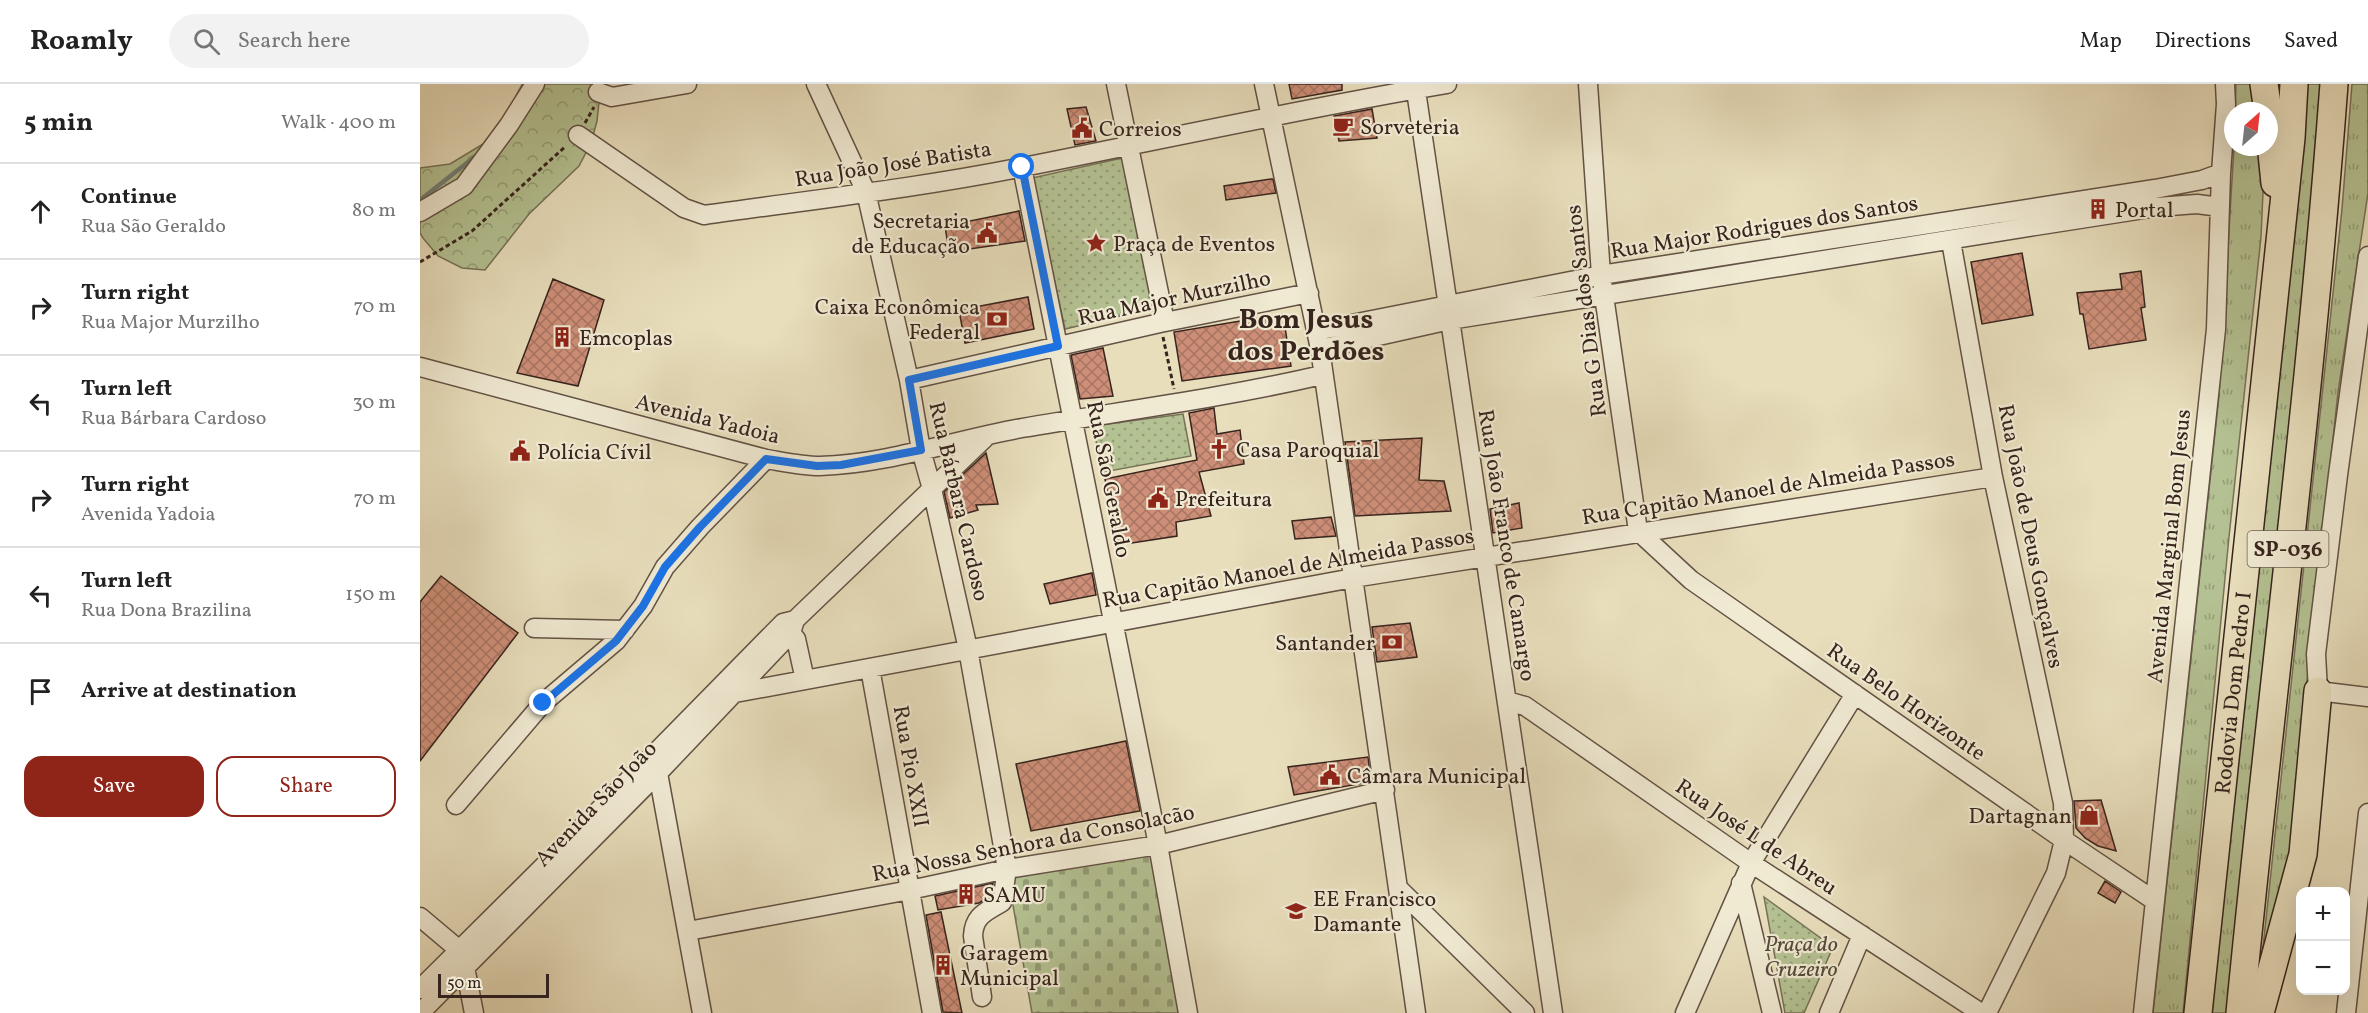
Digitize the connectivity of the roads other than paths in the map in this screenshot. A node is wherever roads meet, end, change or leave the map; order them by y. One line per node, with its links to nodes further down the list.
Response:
1 (535, 84): 24 (street)
2 (687, 84): 13 (street)
3 (816, 84): 21 (street, Rua Bárbara Cardoso)
4 (1116, 84): 17 (street)
5 (1264, 84): 15 (street)
6 (1447, 84): 12 (street, Rua João José Batista)
7 (1588, 84): 29 (street, Rua G Dias dos Santos)
8 (2225, 84): 20 (street, Avenida Marginal Bom Jesus)
9 (2264, 84): 14 (highway)
10 (2294, 84): 26 (highway, Rodovia Dom Pedro I / SP-036)
11 (2334, 84): 95 (highway, Rodovia Dom Pedro I / SP-036)
12 (1416, 87): 15 (street, Rua João José Batista); 32 (street, Rua João Franco de Camargo)
13 (598, 92)
14 (2267, 102)
15 (1270, 117): 17 (street, Rua João José Batista); 30 (street)
16 (578, 135): 21 (street, Rua João José Batista)
17 (1128, 144): 19 (street, Rua João José Batista); 33 (street)
18 (2272, 156): 26 (highway)
19 (1022, 167): 21 (street, Rua João José Batista); 35 (street, Rua São Geraldo)
20 (2221, 173): 22 (street, Rua Major Rodrigues dos Santos); 23 (street, Avenida Marginal Bom Jesus)
21 (866, 192): 39 (street, Rua Bárbara Cardoso)
22 (2156, 198): 23 (street, Rua Major Rodrigues dos Santos); 25 (street, Rua Major Rodrigues dos Santos)
23 (2220, 207): 72 (street, Avenida Marginal Bom Jesus)
24 (420, 212)
25 (2034, 217): 27 (street, Rua Major Rodrigues dos Santos); 29 (street, Rua Major Rodrigues dos Santos)
26 (2281, 238): 94 (highway, Rodovia Dom Pedro I / SP-036)
27 (1951, 241): 31 (street, Rua Major Rodrigues dos Santos); 44 (street, Rua João de Deus Gonçalves)
28 (2368, 256): 56 (street)
29 (1601, 276): 31 (street, Rua G Dias dos Santos); 32 (street, Rua Major Rodrigues dos Santos)
30 (1309, 293): 33 (street, Rua Major Murzilho); 34 (street)
31 (1604, 295): 32 (street, Rua Major Rodrigues dos Santos); 46 (street, Rua G Dias dos Santos)
32 (1449, 314): 34 (street, Rua Major Rodrigues dos Santos); 36 (street, Rua Major Rodrigues dos Santos); 47 (street, Rua João Franco de Camargo)
33 (1162, 323): 35 (street, Rua Major Murzilho)
34 (1316, 331): 36 (street)
35 (1058, 346): 39 (street, Rua Major Murzilho); 40 (street, Rua São Geraldo)
36 (1320, 349): 38 (street)
37 (420, 367): 43 (street, Avenida Yadoia)
38 (1322, 375): 40 (street, Avenida Yadoia); 48 (street)
39 (909, 380): 42 (street, Rua Bárbara Cardoso)
40 (1073, 419): 41 (street, Avenida Yadoia); 49 (street, Rua São Geraldo)
41 (989, 434): 42 (street, Avenida Yadoia); 45 (street, Avenida São João)
42 (921, 450): 43 (street, Avenida Yadoia); 45 (street, Rua Bárbara Cardoso)
43 (766, 459): 52 (street)
44 (1993, 477): 46 (street, Rua Capitão Manoel de Almeida Passos); 65 (street, Rua João de Deus Gonçalves)
45 (932, 489): 50 (street, Avenida São João); 53 (street, Rua Bárbara Cardoso)
46 (1638, 531): 47 (street, Rua Capitão Manoel de Almeida Passos); 58 (street, Rua Belo Horizonte)
47 (1484, 556): 48 (street, Rua Capitão Manoel de Almeida Passos); 60 (street, Rua João Franco de Camargo)
48 (1353, 578): 49 (street, Rua Capitão Manoel de Almeida Passos); 62 (street)
49 (1114, 623): 53 (street, Rua Capitão Manoel de Almeida Passos); 66 (street, Rua São Geraldo)
50 (790, 625): 55 (street); 57 (street, Avenida São João); 61 (street, Avenida São João)
51 (534, 628): 52 (street)
52 (625, 630): 63 (street)
53 (968, 649): 54 (street, Rua Capitão Manoel de Almeida Passos); 68 (street, Rua Bárbara Cardoso)
54 (870, 668): 55 (street, Rua Capitão Manoel de Almeida Passos); 70 (street, Rua Pio XXII)
55 (805, 680): 57 (street, Rua Capitão Manoel de Almeida Passos)
56 (2318, 691): 59 (street); 96 (highway)
57 (735, 693): 61 (street, Avenida São João)
58 (1855, 694): 65 (street, Rua Belo Horizonte); 67 (street)
59 (2368, 697)
60 (1507, 700): 67 (street, Rua José L de Abreu); 87 (street, Rua João Franco de Camargo)
61 (652, 767): 74 (street); 76 (street, Avenida São João); 77 (street, Avenida São João)
62 (1384, 790): 66 (street, Rua Nossa Senhora da Consolacão); 71 (street)
63 (456, 806)
64 (2368, 813): 97 (street)
65 (2064, 840): 72 (street, Rua Belo Horizonte); 92 (street, Rua João de Deus Gonçalves)
66 (1158, 845): 68 (street, Rua Nossa Senhora da Consolacão); 84 (street, Rua São Geraldo)
67 (1751, 862): 69 (street); 75 (street, Rua José L de Abreu)
68 (1007, 869): 70 (street, Rua Nossa Senhora da Consolacão); 79 (street, Rua Bárbara Cardoso)
69 (1741, 883): 88 (street); 89 (street)
70 (910, 890): 74 (street, Rua Nossa Senhora da Consolacão); 83 (street, Rua Pio XXII)
71 (1400, 890): 85 (street); 86 (street)
72 (2155, 901): 93 (street, Avenida Marginal Bom Jesus)
73 (420, 917): 76 (street)
74 (688, 931): 82 (street)
75 (1862, 935): 90 (street); 91 (street, Rua José L de Abreu)
76 (458, 950): 77 (street); 78 (street, Avenida São João)
77 (465, 967): 80 (street, Avenida São João); 81 (street)
78 (420, 989)
79 (982, 997)
80 (420, 1013)
81 (474, 1013)
82 (702, 1013)
83 (932, 1013)
84 (1188, 1013)
85 (1416, 1013)
86 (1525, 1013)
87 (1553, 1013)
88 (1685, 1013)
89 (1772, 1013)
90 (1829, 1013)
91 (1981, 1013)
92 (1987, 1013)
93 (2143, 1013)
94 (2198, 1013)
95 (2240, 1013)
96 (2260, 1013)
97 (2346, 1013)

